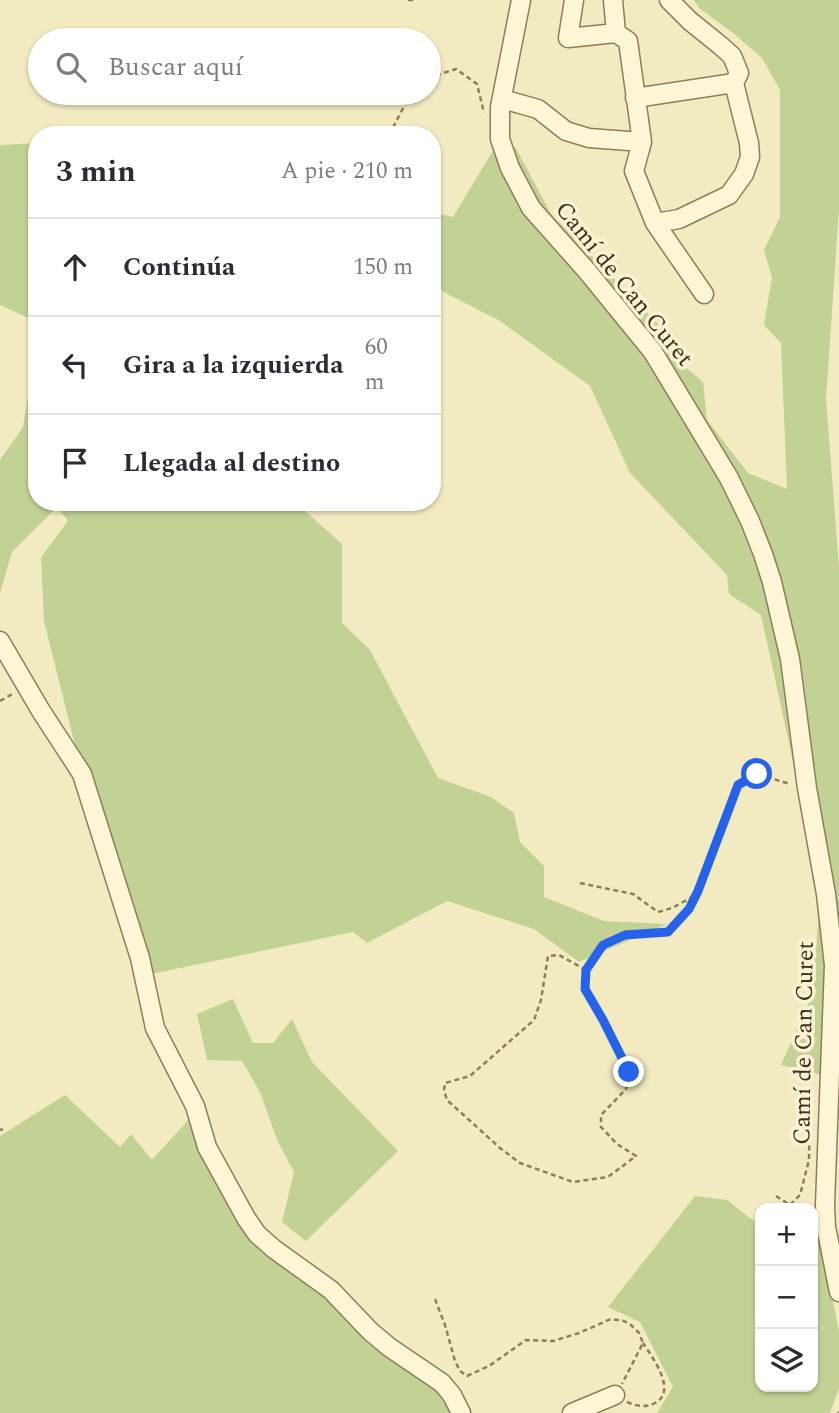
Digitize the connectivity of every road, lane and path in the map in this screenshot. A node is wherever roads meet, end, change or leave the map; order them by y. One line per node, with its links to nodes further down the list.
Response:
1 (408, 0): 2 (path)
2 (414, 0)
3 (521, 0): 11 (street, Camí de Can Curet)
4 (574, 0): 7 (street)
5 (613, 0): 7 (street)
6 (669, 0): 9 (street)
7 (616, 33): 10 (street)
8 (441, 74): 14 (path)
9 (734, 83): 10 (street); 16 (street)
10 (635, 98): 15 (street)
11 (502, 99): 14 (street, Camí de Can Curet); 15 (street)
12 (406, 105): 13 (path)
13 (394, 126)
14 (500, 129): 19 (street, Camí de Can Curet)
15 (642, 142): 16 (street)
16 (655, 223): 17 (street)
17 (704, 294)
18 (0, 641): 29 (street)
19 (807, 788): 21 (path); 23 (street, Camí de Can Curet)
20 (580, 883): 21 (path)
21 (696, 895): 22 (path)
22 (586, 970): 22 (path)
23 (830, 1085): 24 (path); 25 (street, Camí de Can Curet)
24 (776, 1196)
25 (839, 1292)
26 (435, 1299): 27 (path)
27 (643, 1343): 28 (path); 28 (path)
28 (615, 1395): 30 (street)
29 (461, 1413)
30 (572, 1413)

